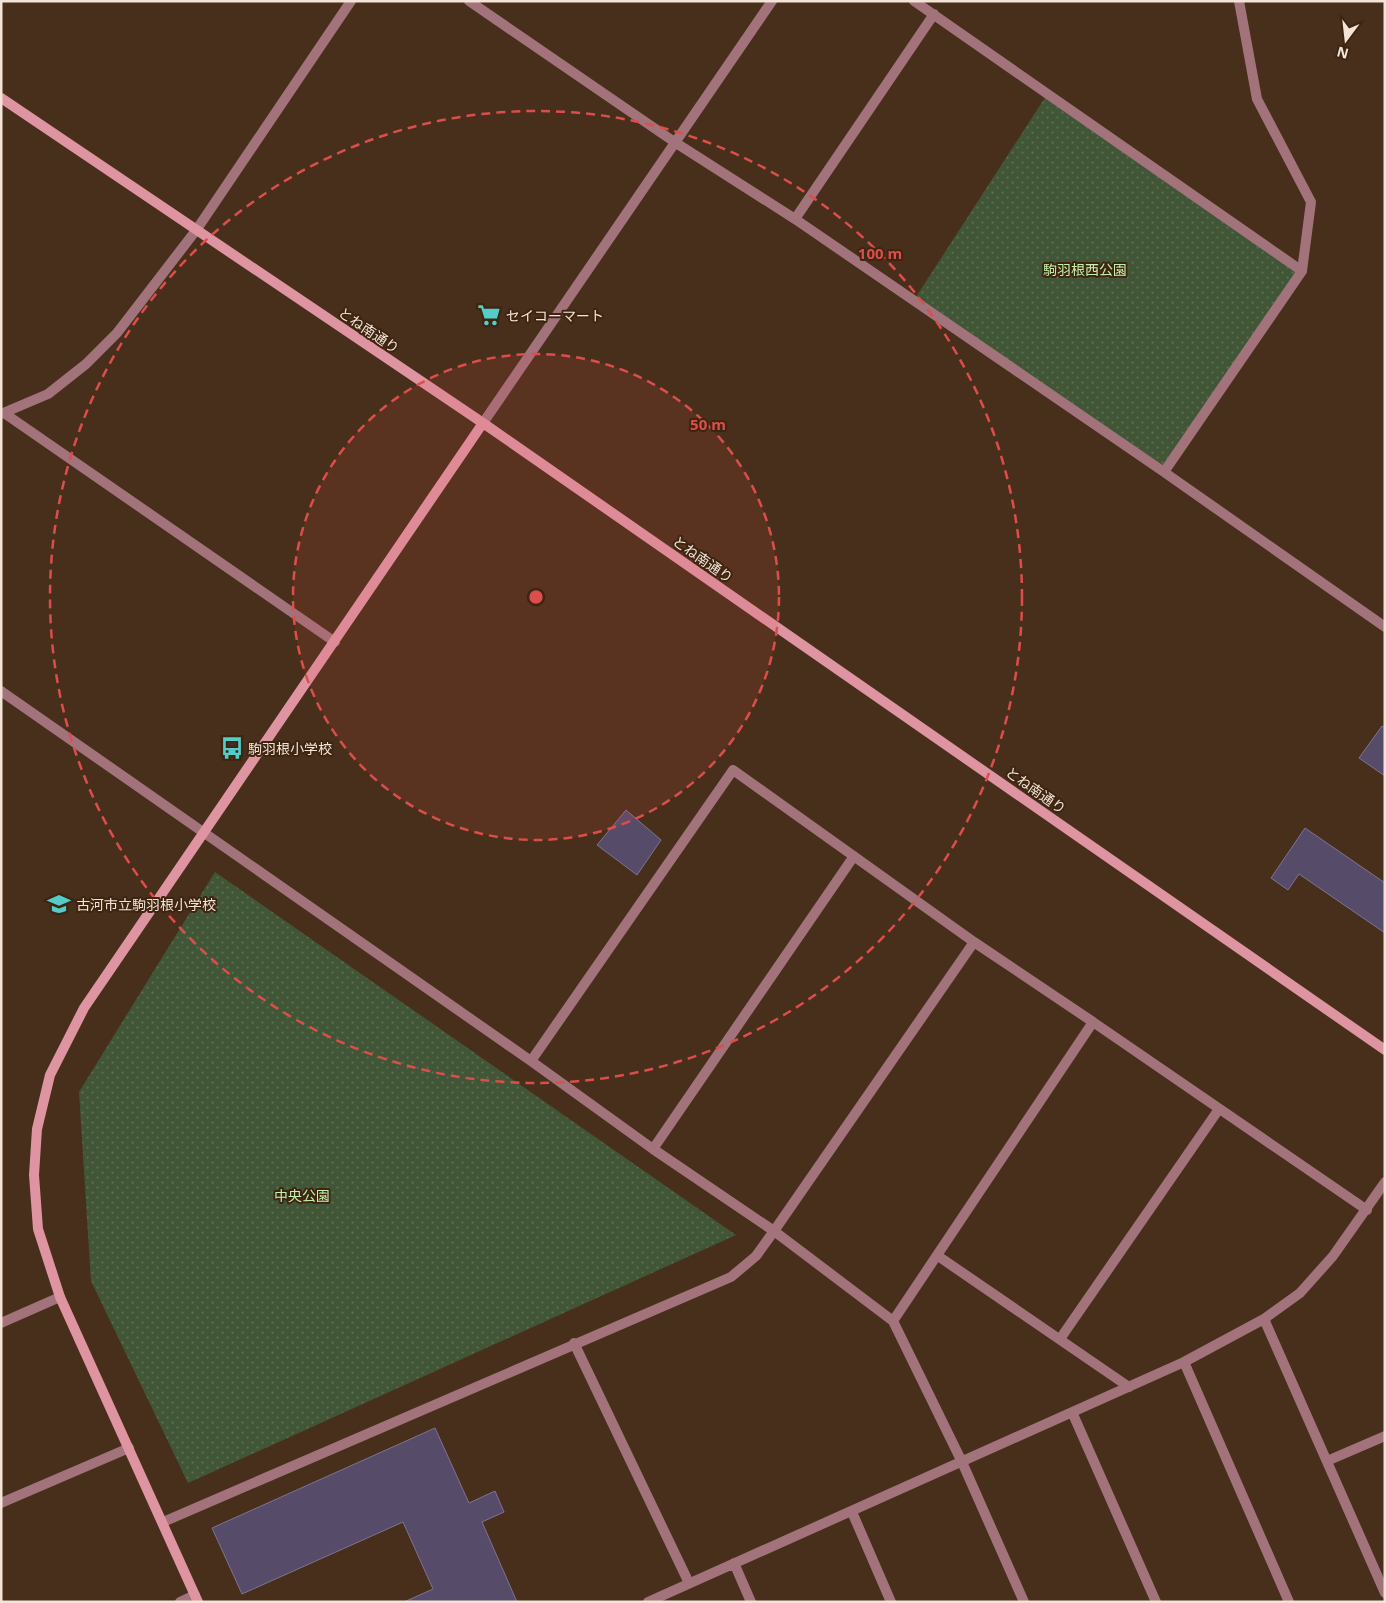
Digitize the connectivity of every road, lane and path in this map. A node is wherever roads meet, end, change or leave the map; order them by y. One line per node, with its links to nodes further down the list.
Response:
1 (351, 1): 10 (street)
2 (469, 1): 8 (street)
3 (772, 1): 8 (street)
4 (914, 1): 6 (street)
5 (1239, 1): 11 (street)
6 (934, 14): 9 (street); 11 (street)
7 (1, 98): 10 (street, とね南通り)
8 (676, 143): 9 (street); 13 (street)
9 (795, 219): 14 (street)
10 (197, 229): 12 (street); 13 (street, とね南通り)
11 (1302, 272): 14 (street)
12 (2, 413): 16 (street)
13 (483, 422): 16 (street); 22 (street, とね南通り)
14 (1164, 472): 15 (street)
15 (1385, 627)
16 (335, 642): 18 (street)
17 (1, 691): 18 (street)
18 (204, 833): 23 (street); 30 (street)
19 (854, 856): 20 (street); 23 (street); 25 (street)
20 (974, 942): 21 (street); 28 (street)
21 (1093, 1022): 24 (street); 29 (street)
22 (1385, 1050)
23 (531, 1061): 25 (street)
24 (1219, 1109): 27 (street); 34 (street)
25 (653, 1149): 28 (street)
26 (1385, 1182): 27 (street)
27 (1366, 1210): 31 (street)
28 (774, 1231): 32 (street); 35 (street)
29 (938, 1256): 32 (street); 34 (street)
30 (60, 1297): 33 (street); 40 (street)
31 (1264, 1319): 36 (street); 41 (street)
32 (893, 1321): 42 (street)
33 (1, 1323)
34 (1060, 1339): 37 (street)
35 (574, 1343): 45 (street); 47 (street)
36 (1184, 1362): 37 (street); 56 (street)
37 (1129, 1386): 38 (street)
38 (1072, 1412): 42 (street); 55 (street)
39 (1385, 1436): 41 (street)
40 (129, 1448): 43 (street); 45 (street)
41 (1327, 1461): 48 (street)
42 (962, 1462): 44 (street); 54 (street)
43 (1, 1502)
44 (852, 1512): 46 (street); 53 (street)
45 (163, 1522): 49 (street)
46 (734, 1563): 47 (street); 52 (street)
47 (689, 1583): 51 (street)
48 (1385, 1593)
49 (197, 1598): 50 (street)
50 (180, 1602)
51 (648, 1602)
52 (751, 1602)
53 (891, 1602)
54 (1024, 1602)
55 (1156, 1602)
56 (1289, 1602)

